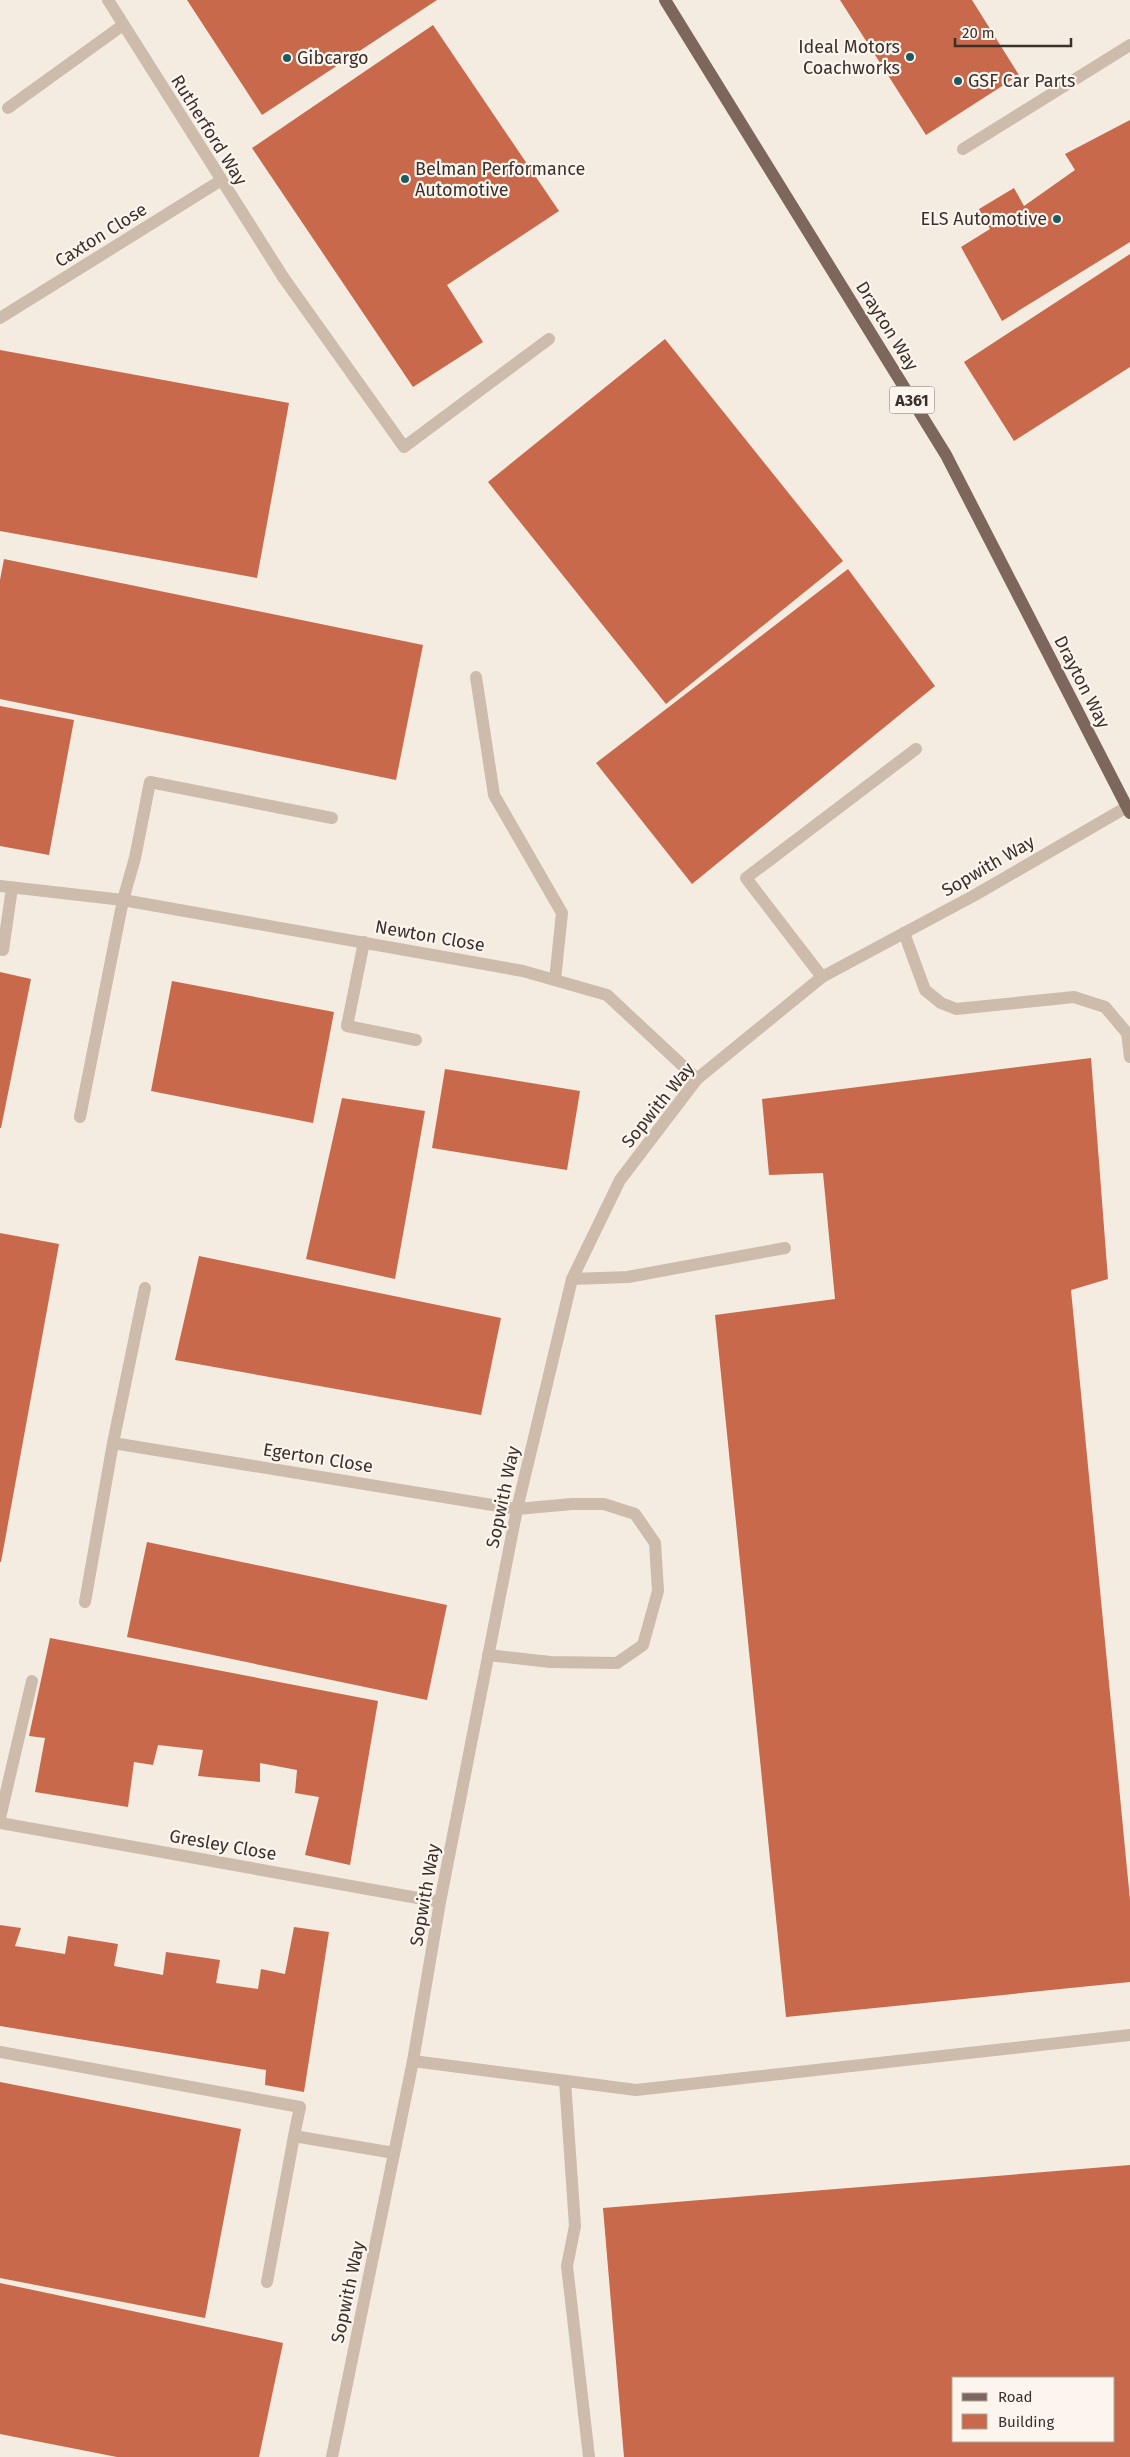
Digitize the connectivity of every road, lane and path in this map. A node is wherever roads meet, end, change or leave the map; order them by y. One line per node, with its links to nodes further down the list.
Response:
1 (108, 0): 3 (street, Rutherford Way)
2 (667, 1): 12 (main road, Drayton Way / A361)
3 (124, 25): 5 (street); 7 (street, Rutherford Way)
4 (1130, 45): 6 (street)
5 (8, 108)
6 (963, 150)
7 (220, 182): 8 (street, Caxton Close); 9 (street, Rutherford Way)
8 (0, 318)
9 (549, 339)
10 (476, 676): 20 (street)
11 (916, 749): 19 (street)
12 (1128, 810): 16 (street, Sopwith Way)
13 (332, 818): 15 (street)
14 (6, 887): 15 (street, Newton Close); 18 (street)
15 (123, 900): 17 (street, Newton Close); 24 (street)
16 (904, 933): 19 (street, Sopwith Way); 22 (street)
17 (364, 942): 20 (street, Newton Close); 21 (street)
18 (3, 950)
19 (822, 977): 23 (street, Sopwith Way)
20 (555, 980): 23 (street, Newton Close)
21 (416, 1040)
22 (1130, 1057)
23 (697, 1079): 26 (street, Sopwith Way)
24 (80, 1117)
25 (786, 1248): 26 (street)
26 (572, 1279): 29 (street, Sopwith Way)
27 (145, 1288): 28 (street)
28 (113, 1443): 29 (street, Egerton Close); 30 (street)
29 (517, 1509): 31 (street, Sopwith Way); 31 (street, Egerton Close)
30 (85, 1602)
31 (488, 1655): 35 (street, Sopwith Way)
32 (32, 1681): 33 (street)
33 (0, 1818)
34 (0, 1823): 35 (street, Gresley Close)
35 (440, 1902): 38 (street, Sopwith Way)
36 (1130, 2035): 39 (street)
37 (0, 2052): 40 (street)
38 (413, 2061): 39 (street); 41 (street, Sopwith Way)
39 (566, 2081): 44 (street)
40 (294, 2136): 41 (street); 42 (street)
41 (394, 2153): 43 (street, Sopwith Way)
42 (267, 2282)
43 (332, 2457)
44 (589, 2457)

